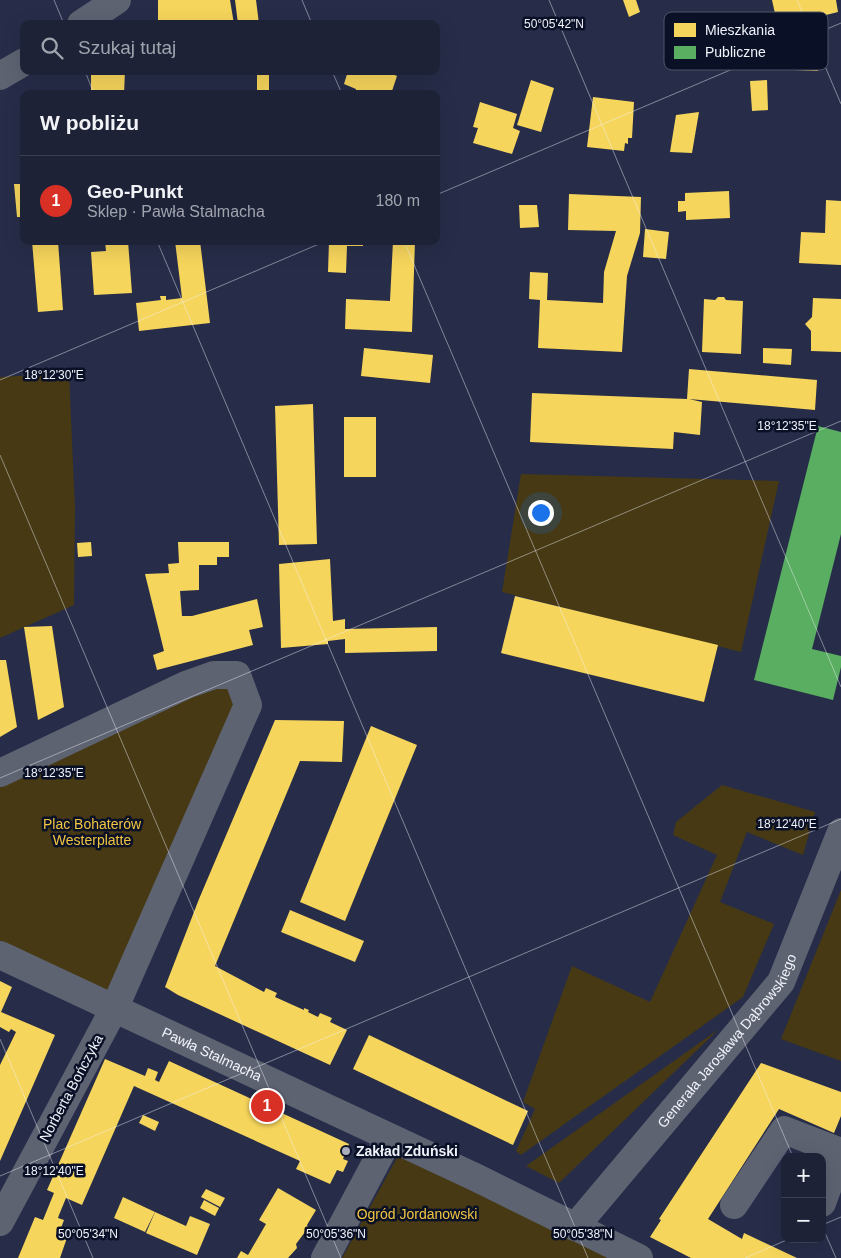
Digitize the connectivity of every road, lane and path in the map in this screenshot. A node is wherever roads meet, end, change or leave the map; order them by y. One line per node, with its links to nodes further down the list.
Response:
1 (117, 0): 2 (street)
2 (87, 20)
3 (20, 64): 4 (street)
4 (0, 76)
5 (0, 773): 8 (street)
6 (841, 832): 14 (street, Generała Jarosława Dąbrowskiego)
7 (0, 955): 8 (street, Pawła Stalmacha)
8 (115, 1007): 9 (street, Pawła Stalmacha); 13 (street, Norberta Bończyka)
9 (389, 1138): 14 (street, Pawła Stalmacha); 16 (street)
10 (841, 1151): 11 (street); 12 (street)
11 (824, 1198)
12 (734, 1205)
13 (0, 1222)
14 (575, 1227): 15 (street, Pawła Stalmacha)
15 (630, 1256)
16 (325, 1258)

